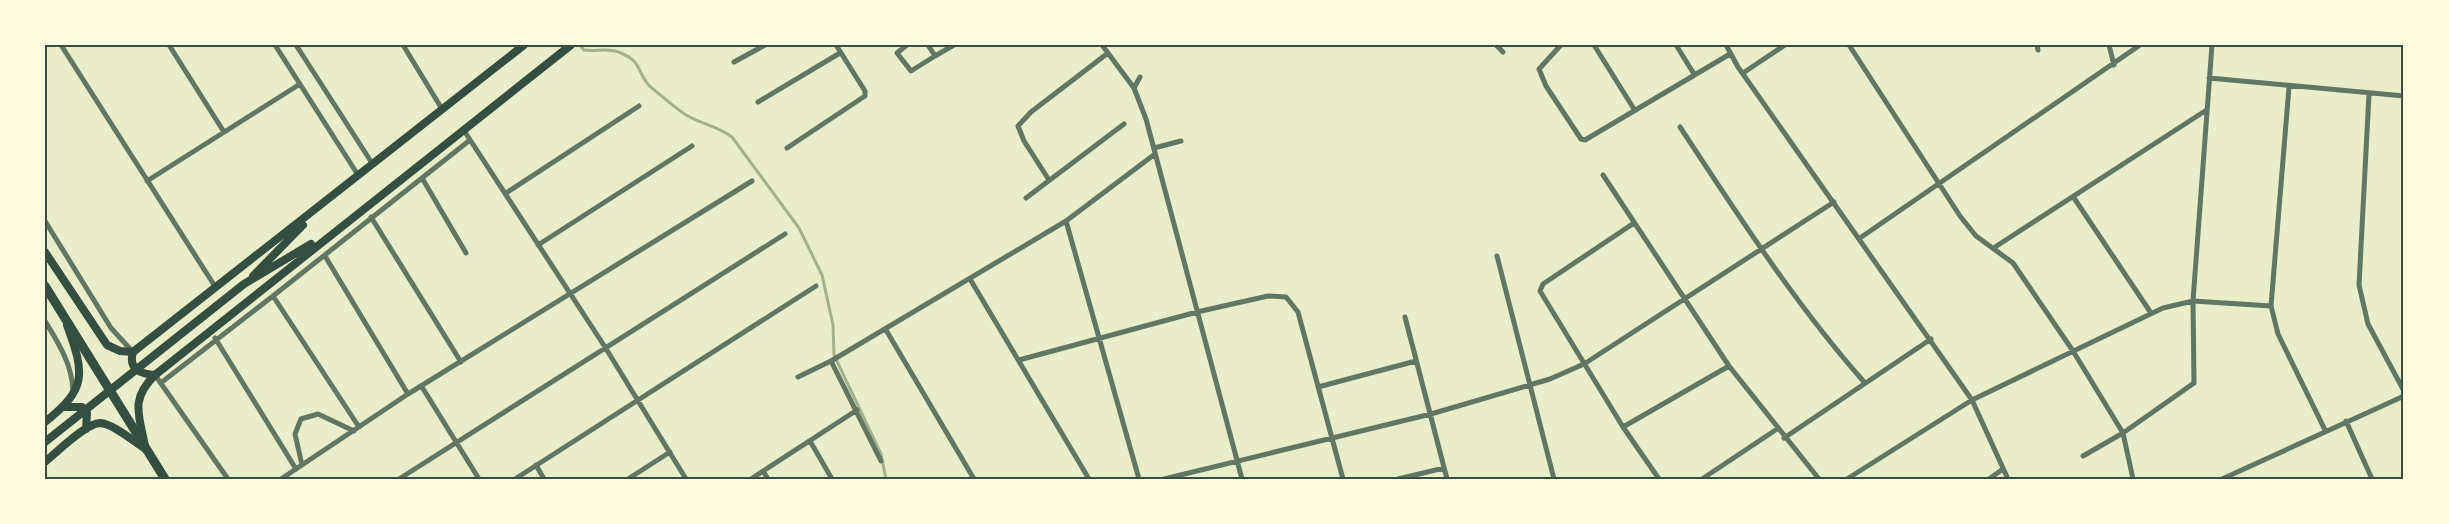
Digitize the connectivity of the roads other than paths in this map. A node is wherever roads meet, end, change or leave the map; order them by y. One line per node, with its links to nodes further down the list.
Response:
1 (61, 45): 61 (street)
2 (169, 45): 50 (street)
3 (275, 45): 35 (street)
4 (296, 45): 56 (street)
5 (403, 45): 42 (street)
6 (524, 45): 42 (main road)
7 (571, 45): 49 (main road)
8 (765, 45): 29 (street)
9 (836, 45): 24 (street)
10 (908, 45): 28 (street)
11 (928, 45): 28 (street)
12 (954, 45): 28 (street)
13 (1102, 45): 26 (street)
14 (1496, 45): 25 (street)
15 (1561, 45): 43 (street)
16 (1594, 45): 43 (street)
17 (1676, 45): 31 (street)
18 (1726, 45): 27 (street)
19 (1785, 45): 32 (street)
20 (1849, 45): 63 (street)
21 (2109, 45): 30 (street)
22 (2140, 45): 30 (street)
23 (2212, 45): 34 (street)
24 (840, 52): 40 (street); 54 (street)
25 (1503, 52)
26 (1108, 53): 37 (street); 60 (street)
27 (1730, 54): 31 (street); 32 (street)
28 (935, 56)
29 (734, 63)
30 (2114, 65): 63 (street)
31 (1694, 74): 43 (street)
32 (1743, 74): 68 (street)
33 (1140, 77): 37 (street)
34 (2209, 78): 36 (street); 44 (street)
35 (300, 84): 50 (street); 57 (street)
36 (2289, 87): 38 (street); 92 (street)
37 (1134, 88): 46 (street)
38 (2369, 94): 39 (street); 118 (street)
39 (2404, 96)
40 (758, 102)
41 (639, 106): 64 (street)
42 (442, 109): 56 (main road)
43 (1634, 109)
44 (2205, 111): 66 (street); 91 (street)
45 (1153, 118): 46 (street)
46 (1146, 119): 55 (street)
47 (1124, 124): 60 (street)
48 (1680, 127): 78 (street)
49 (463, 129): 51 (street); 73 (main road)
50 (224, 132): 61 (street)
51 (470, 140): 59 (street); 64 (street)
52 (1181, 141): 55 (street)
53 (692, 146): 76 (street)
54 (788, 148)
55 (1154, 151): 71 (street); 93 (street)
56 (372, 163): 57 (main road)
57 (358, 174): 67 (main road)
58 (1603, 175): 72 (street)
59 (422, 178): 69 (street); 80 (street)
60 (1049, 180): 65 (street)
61 (147, 181): 87 (street)
62 (752, 181): 88 (street)
63 (1936, 184): 75 (street); 77 (street)
64 (506, 193): 76 (street)
65 (1026, 198)
66 (2074, 198): 77 (street); 94 (street)
67 (328, 200): 86 (main road); 87 (main road)
68 (1834, 202): 75 (street); 78 (street)
69 (371, 217): 81 (street); 107 (street)
70 (45, 221): 104 (street)
71 (1066, 221): 83 (street); 100 (street)
72 (1634, 223): 90 (street); 109 (street)
73 (340, 227): 86 (main road); 111 (main road)
74 (785, 234): 102 (street)
75 (1860, 238): 101 (street)
76 (538, 245): 88 (street)
77 (1995, 247): 103 (street)
78 (1761, 249): 90 (street); 114 (street)
79 (45, 252): 104 (main road)
80 (466, 253)
81 (325, 255): 89 (street); 119 (street)
82 (1497, 256): 115 (street)
83 (970, 279): 98 (street); 106 (street)
84 (45, 286): 95 (highway)
85 (816, 286): 122 (street)
86 (241, 287): 138 (main road)
87 (216, 288): 104 (main road)
88 (571, 295): 102 (street); 107 (street)
89 (273, 296): 99 (street); 131 (street)
90 (1685, 299): 109 (street); 110 (street)
91 (2193, 301): 92 (street); 94 (street); 134 (street)
92 (2271, 306): 133 (street)
93 (1197, 312): 100 (street); 117 (street); 143 (street)
94 (2151, 313): 103 (street)
95 (63, 317): 121 (main road); 140 (highway)
96 (1405, 317): 108 (street)
97 (45, 321): 121 (street)
98 (886, 330): 105 (street); 163 (street)
99 (215, 338): 113 (street); 147 (street)
100 (1098, 339): 106 (street); 165 (street)
101 (1930, 339): 114 (street); 123 (street)
102 (605, 347): 122 (street); 139 (street)
103 (2073, 351): 123 (street); 134 (street)
104 (133, 352): 111 (main road)
105 (833, 360): 112 (street); 125 (street)
106 (1019, 360): 164 (street)
107 (462, 362): 116 (street)
108 (1416, 362): 117 (street); 126 (street)
109 (1584, 364): 115 (street); 129 (street)
110 (1729, 366): 129 (street); 132 (street)
111 (155, 375): 113 (street); 140 (main road)
112 (798, 377)
113 (162, 382): 152 (street)
114 (1866, 383): 136 (street)
115 (1529, 386): 126 (street); 171 (street)
116 (422, 387): 119 (street); 139 (street)
117 (1318, 387): 135 (street)
118 (2404, 391)
119 (408, 394): 131 (street)
120 (2404, 396): 127 (street)
121 (73, 398): 124 (main road)
122 (638, 400): 141 (street); 146 (street)
123 (1972, 400): 149 (street); 175 (street)
124 (65, 407): 128 (main road); 130 (main road)
125 (857, 410): 137 (street); 144 (street)
126 (1431, 414): 135 (street); 148 (street)
127 (2346, 421): 133 (street); 180 (street)
128 (45, 422)
129 (1623, 427): 172 (street)
130 (86, 429): 140 (main road); 145 (main road)
131 (356, 429): 147 (street); 147 (street)
132 (1777, 429): 136 (street); 173 (street)
133 (2325, 430): 179 (street)
134 (2123, 433): 142 (street); 178 (street)
135 (1332, 437): 143 (street); 168 (street)
136 (1784, 438): 174 (street)
137 (810, 441): 150 (street); 162 (street)
138 (45, 442)
139 (456, 443): 154 (street); 155 (street)
140 (146, 449): 151 (highway)
141 (670, 452): 158 (street); 159 (street)
142 (2083, 456)
143 (1236, 460): 166 (street); 167 (street)
144 (881, 461)
145 (45, 462)
146 (536, 465): 156 (street); 157 (street)
147 (299, 467): 153 (street)
148 (1444, 468): 169 (street); 170 (street)
149 (2004, 469): 176 (street); 177 (street)
150 (763, 471): 160 (street); 161 (street)
151 (165, 479)
152 (228, 479)
153 (281, 479)
154 (399, 479)
155 (479, 479)
156 (515, 479)
157 (544, 479)
158 (628, 479)
159 (686, 479)
160 (751, 479)
161 (768, 479)
162 (832, 479)
163 (974, 479)
164 (1089, 479)
165 (1138, 479)
166 (1164, 479)
167 (1242, 479)
168 (1342, 479)
169 (1398, 479)
170 (1447, 479)
171 (1554, 479)
172 (1659, 479)
173 (1702, 479)
174 (1819, 479)
175 (1847, 479)
176 (1989, 479)
177 (2008, 479)
178 (2133, 479)
179 (2222, 479)
180 (2372, 479)

